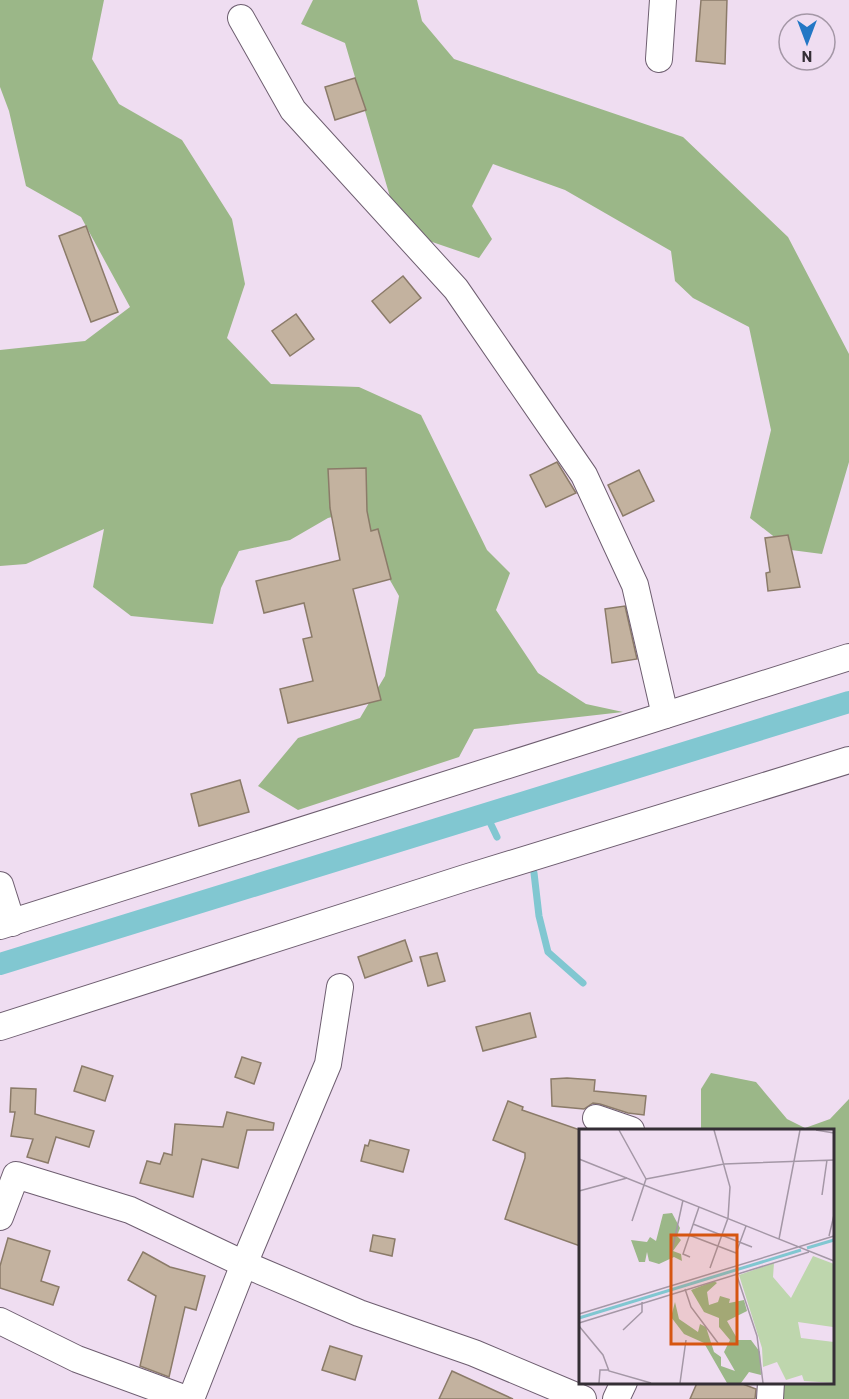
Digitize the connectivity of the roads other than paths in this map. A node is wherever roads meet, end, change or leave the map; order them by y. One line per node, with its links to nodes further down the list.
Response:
1 (663, 0): 3 (street)
2 (241, 18): 5 (street)
3 (659, 59)
4 (849, 657): 5 (street)
5 (665, 715): 8 (street)
6 (849, 760): 10 (street)
7 (0, 885): 8 (street)
8 (6, 925)
9 (340, 987): 14 (street)
10 (0, 1028)
11 (596, 1118): 12 (street)
12 (626, 1129)
13 (0, 1217): 14 (street)
14 (244, 1264): 19 (street); 20 (street)
15 (0, 1322): 18 (street)
16 (624, 1384): 21 (street)
17 (771, 1384): 22 (street)
18 (186, 1399)
19 (191, 1399)
20 (583, 1399)
21 (616, 1399)
22 (770, 1399)

